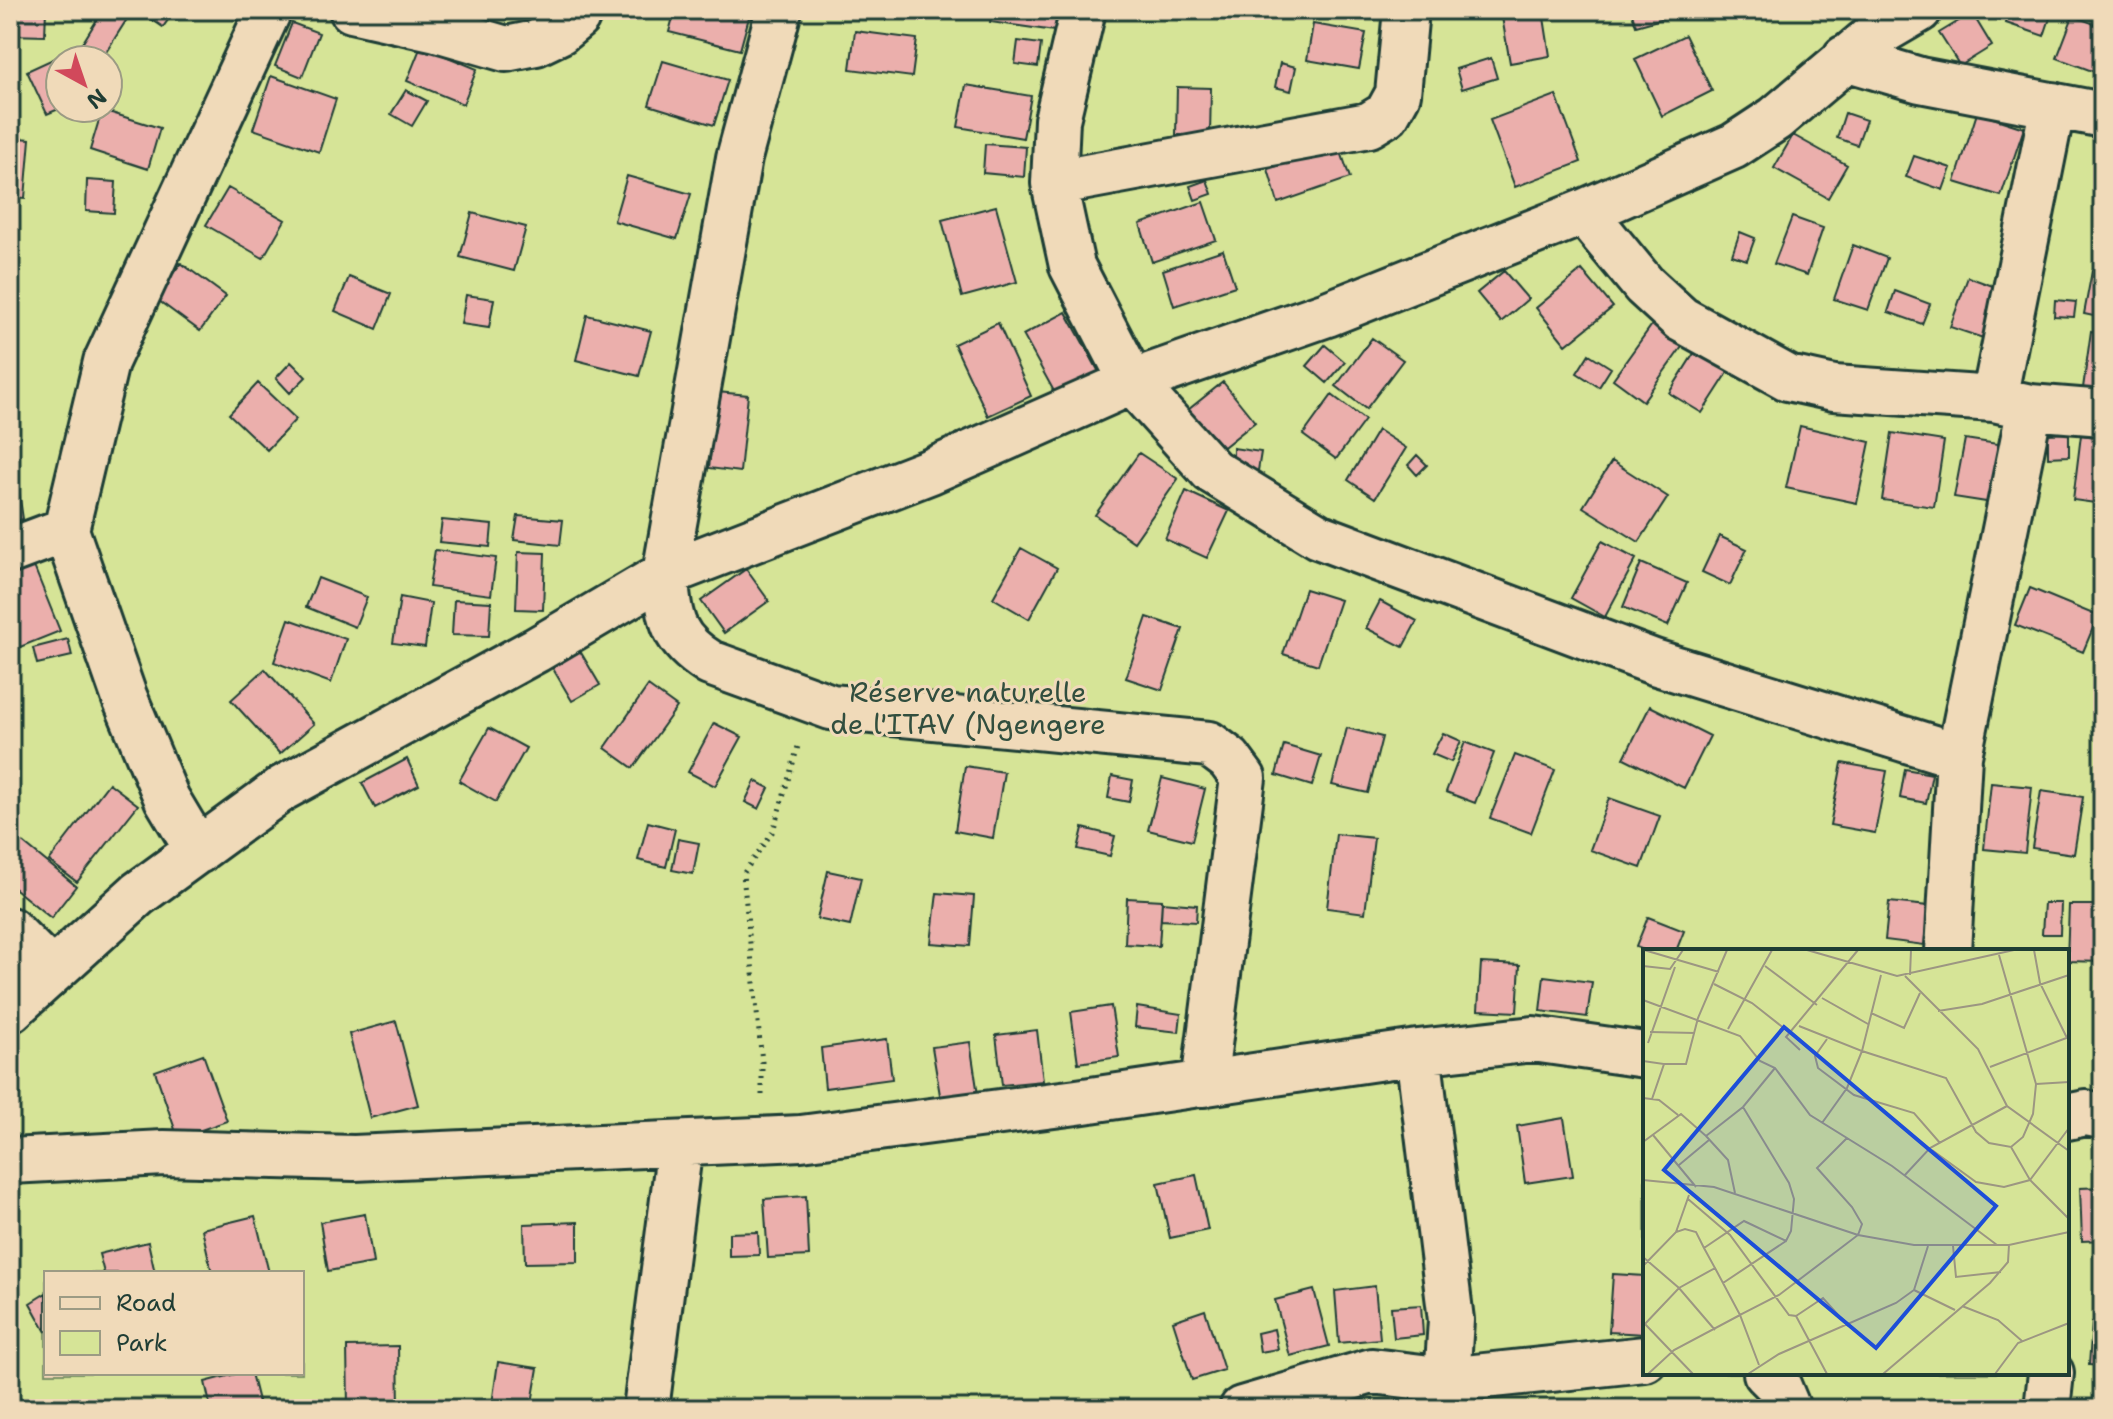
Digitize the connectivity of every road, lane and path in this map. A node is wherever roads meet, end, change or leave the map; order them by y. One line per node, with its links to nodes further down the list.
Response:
1 (269, 10): 16 (street)
2 (352, 10): 3 (street)
3 (578, 10)
4 (779, 10): 18 (street)
5 (1083, 10): 11 (street)
6 (1406, 10): 11 (street)
7 (1919, 10): 8 (street)
8 (1858, 35): 9 (street); 12 (street)
9 (2053, 105): 10 (street); 14 (street)
10 (2103, 115)
11 (1054, 183): 13 (street)
12 (1584, 212): 13 (street); 14 (street)
13 (1132, 382): 18 (street); 20 (street)
14 (2012, 403): 15 (street); 20 (street)
15 (2103, 413)
16 (66, 530): 17 (street); 21 (street)
17 (10, 551)
18 (665, 574): 19 (street); 21 (street)
19 (812, 700): 28 (street); 31 (path)
20 (1959, 756): 23 (street)
21 (198, 851): 24 (street)
22 (10, 930): 24 (street)
23 (1948, 949)
24 (52, 972): 25 (street)
25 (10, 1010)
26 (1418, 1052): 27 (street); 28 (street); 37 (street)
27 (1643, 1055)
28 (1204, 1084): 31 (street)
29 (2103, 1116): 30 (street)
30 (2069, 1117)
31 (763, 1140): 32 (street)
32 (680, 1145): 33 (street); 38 (street)
33 (10, 1161)
34 (1643, 1359): 37 (street)
35 (1768, 1375): 40 (street)
36 (2051, 1375): 41 (street)
37 (1451, 1394): 39 (street)
38 (646, 1409)
39 (1242, 1409)
40 (1788, 1409)
41 (2047, 1409)

